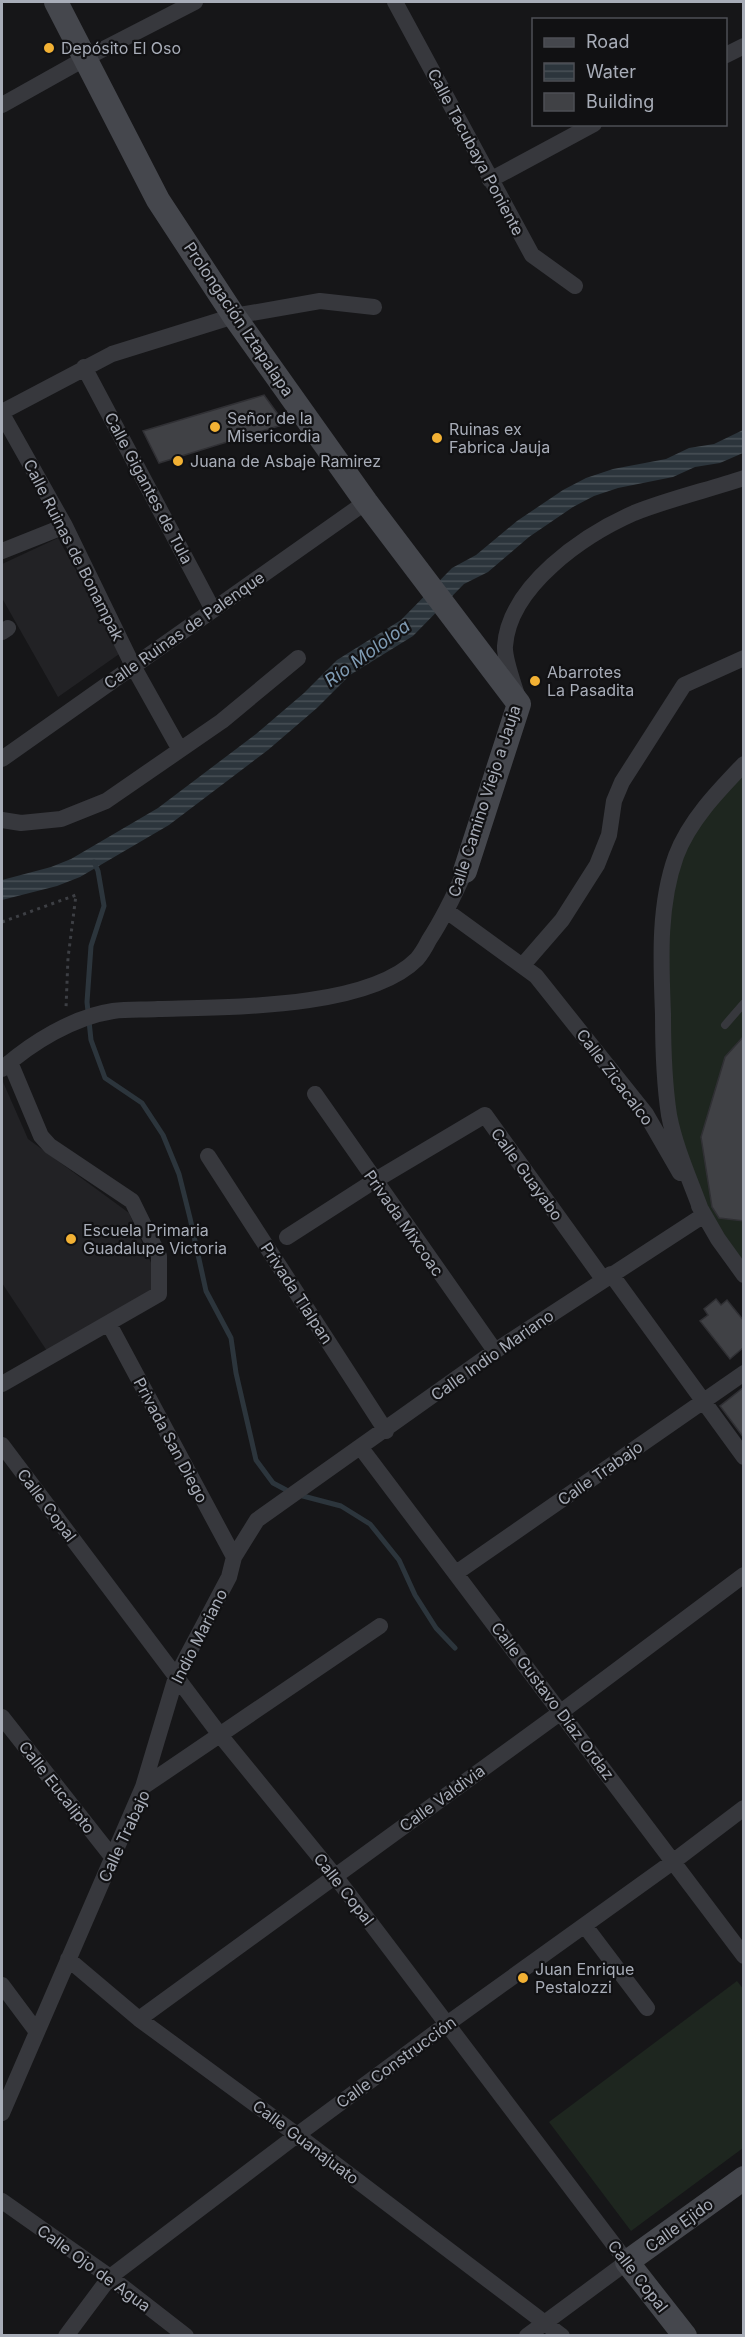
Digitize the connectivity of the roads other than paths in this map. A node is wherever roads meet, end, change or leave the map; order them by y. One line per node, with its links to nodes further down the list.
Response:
1 (56, 2): 6 (street, Prolongación Iztapalapa)
2 (195, 2): 6 (street)
3 (395, 2): 9 (street, Calle Tacubaya Poniente)
4 (744, 46): 5 (street)
5 (727, 54)
6 (86, 58): 7 (street); 12 (street, Prolongación Iztapalapa)
7 (2, 105)
8 (590, 126): 9 (street)
9 (490, 180): 10 (street, Calle Tacubaya Poniente)
10 (575, 286)
11 (374, 307): 12 (street)
12 (234, 316): 13 (street); 16 (street, Prolongación Iztapalapa)
13 (84, 367): 14 (street); 19 (street, Calle Gigantes de Tula)
14 (2, 413): 17 (street, Calle Ruinas de Bonampak)
15 (744, 478): 23 (street, Calle Camino Viejo a Jauja)
16 (366, 502): 19 (street, Calle Ruinas de Palenque); 23 (street, Prolongación Iztapalapa)
17 (65, 526): 18 (street); 22 (street, Calle Ruinas de Bonampak)
18 (2, 551)
19 (213, 610): 22 (street, Calle Ruinas de Palenque)
20 (298, 658): 24 (street)
21 (744, 658): 30 (street)
22 (133, 666): 24 (street, Calle Ruinas de Bonampak); 25 (street, Calle Ruinas de Palenque)
23 (519, 704): 28 (street, Calle Camino Viejo a Jauja)
24 (180, 750): 27 (street)
25 (2, 759)
26 (744, 764): 37 (street)
27 (2, 820)
28 (465, 871): 29 (street, Calle Camino Viejo a Jauja)
29 (447, 912): 30 (street, Calle Zicacalco); 33 (street, Calle Camino Viejo a Jauja)
30 (522, 966): 37 (street, Calle Zicacalco)
31 (744, 1003): 32 (lane)
32 (725, 1025)
33 (6, 1065): 41 (street)
34 (315, 1094): 36 (street, Privada Mixcoac)
35 (208, 1156): 46 (street, Privada Tlalpan)
36 (374, 1180): 38 (street); 40 (street, Calle Guayabo); 42 (street, Privada Mixcoac)
37 (703, 1213): 39 (street, Calle Zicacalco); 40 (street, Calle Indio Mariano)
38 (287, 1238)
39 (744, 1275)
40 (607, 1277): 42 (street, Calle Indio Mariano); 45 (street, Calle Guayabo)
41 (108, 1324): 44 (street); 51 (street, Privada San Diego)
42 (495, 1351): 46 (street, Calle Indio Mariano)
43 (744, 1373): 45 (street, Calle Trabajo)
44 (2, 1384)
45 (703, 1402): 49 (street, Calle Guayabo); 52 (street, Calle Trabajo)
46 (386, 1431): 48 (street, Calle Indio Mariano)
47 (2, 1444): 55 (street, Calle Copal)
48 (360, 1448): 50 (street, Calle Indio Mariano); 52 (street, Calle Gustavo Díaz Ordaz)
49 (744, 1457)
50 (282, 1501): 51 (street, Indio Mariano)
51 (234, 1557): 55 (street, Indio Mariano)
52 (456, 1573): 56 (street, Calle Gustavo Díaz Ordaz)
53 (744, 1575): 56 (street, Calle Valdivia)
54 (380, 1626): 58 (street, Calle Trabajo)
55 (176, 1677): 58 (street, Calle Copal); 59 (street, Indio Mariano)
56 (561, 1712): 62 (street, Calle Gustavo Díaz Ordaz); 63 (street, Calle Valdivia)
57 (2, 1717): 61 (street, Calle Eucalipto)
58 (220, 1735): 59 (street, Calle Trabajo); 63 (street, Calle Copal)
59 (143, 1787): 61 (street, Calle Trabajo)
60 (744, 1808): 62 (street, Calle Construcción)
61 (113, 1858): 66 (street, Calle Trabajo)
62 (674, 1861): 64 (street, Calle Construcción); 65 (street, Calle Gustavo Díaz Ordaz)
63 (335, 1876): 69 (street, Calle Valdivia); 70 (street, Calle Copal)
64 (585, 1926): 68 (street); 70 (street, Calle Construcción)
65 (744, 1956)
66 (68, 1959): 69 (street, Calle Guanajuato); 71 (street, Calle Trabajo)
67 (2, 1985): 71 (street)
68 (646, 2008)
69 (139, 2019): 73 (street, Calle Guanajuato)
70 (447, 2024): 73 (street, Calle Construcción); 76 (street, Calle Copal)
71 (37, 2032): 72 (street, Calle Trabajo)
72 (2, 2113)
73 (297, 2135): 77 (street, Calle Construcción); 78 (street, Calle Guanajuato)
74 (743, 2180): 76 (street, Calle Ejido)
75 (2, 2201): 77 (street, Calle Ojo de Agua)
76 (627, 2262): 78 (street, Calle Ejido); 83 (street, Calle Copal)
77 (110, 2277): 79 (street, Calle Construcción); 80 (street, Calle Ojo de Agua)
78 (545, 2322): 81 (street, Calle Ejido); 82 (street, Calle Guanajuato)
79 (66, 2336)
80 (186, 2336)
81 (527, 2336)
82 (562, 2336)
83 (685, 2336)

